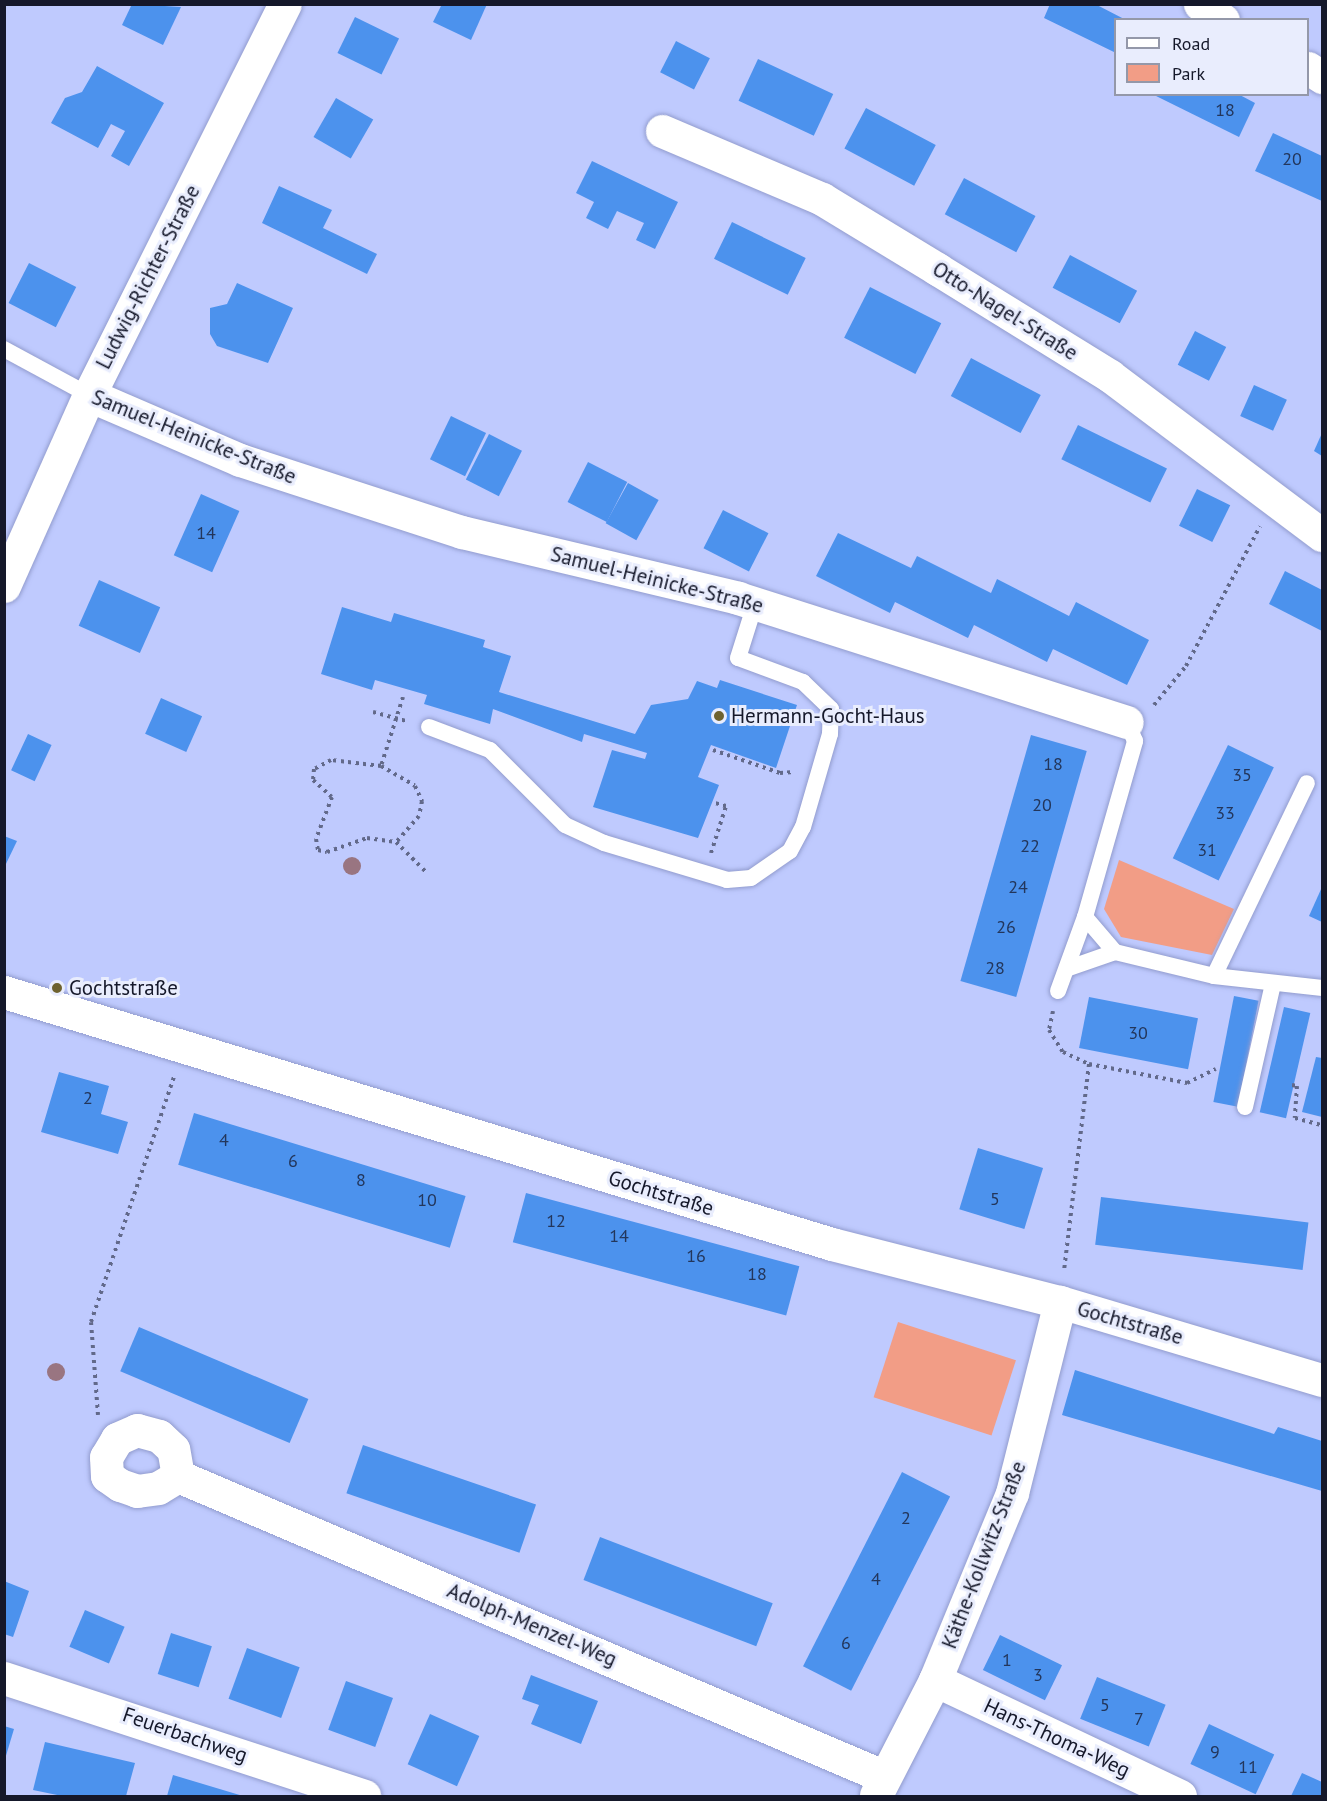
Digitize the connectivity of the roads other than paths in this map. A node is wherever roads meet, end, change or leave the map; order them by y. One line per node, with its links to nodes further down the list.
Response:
1 (285, 4): 6 (street, Ludwig-Richter-Straße)
2 (1309, 69): 3 (street)
3 (1323, 77)
4 (662, 131): 7 (street, Otto-Nagel-Straße)
5 (4, 349): 6 (lane, Samuel-Heinicke-Straße)
6 (89, 394): 8 (street, Ludwig-Richter-Straße); 9 (street, Samuel-Heinicke-Straße)
7 (1323, 535)
8 (4, 586)
9 (755, 604): 10 (street, Samuel-Heinicke-Straße); 11 (lane)
10 (1128, 722): 13 (lane)
11 (429, 728)
12 (1307, 783): 16 (lane)
13 (1085, 917): 14 (lane); 15 (lane)
14 (1115, 952): 15 (lane); 16 (lane)
15 (1069, 968): 19 (lane)
16 (1214, 976): 17 (lane)
17 (1273, 984): 18 (lane); 21 (lane)
18 (1323, 988)
19 (1058, 991)
20 (4, 992): 22 (street, Gochtstraße)
21 (1245, 1107)
22 (1060, 1302): 23 (street, Gochtstraße); 26 (street, Käthe-Kollwitz-Straße)
23 (1323, 1380)
24 (178, 1476): 27 (street, Adolph-Menzel-Weg)
25 (4, 1678): 28 (street, Feuerbachweg)
26 (935, 1680): 27 (street, Käthe-Kollwitz-Straße); 29 (street, Hans-Thoma-Weg)
27 (880, 1787)
28 (364, 1797)
29 (1180, 1797)

